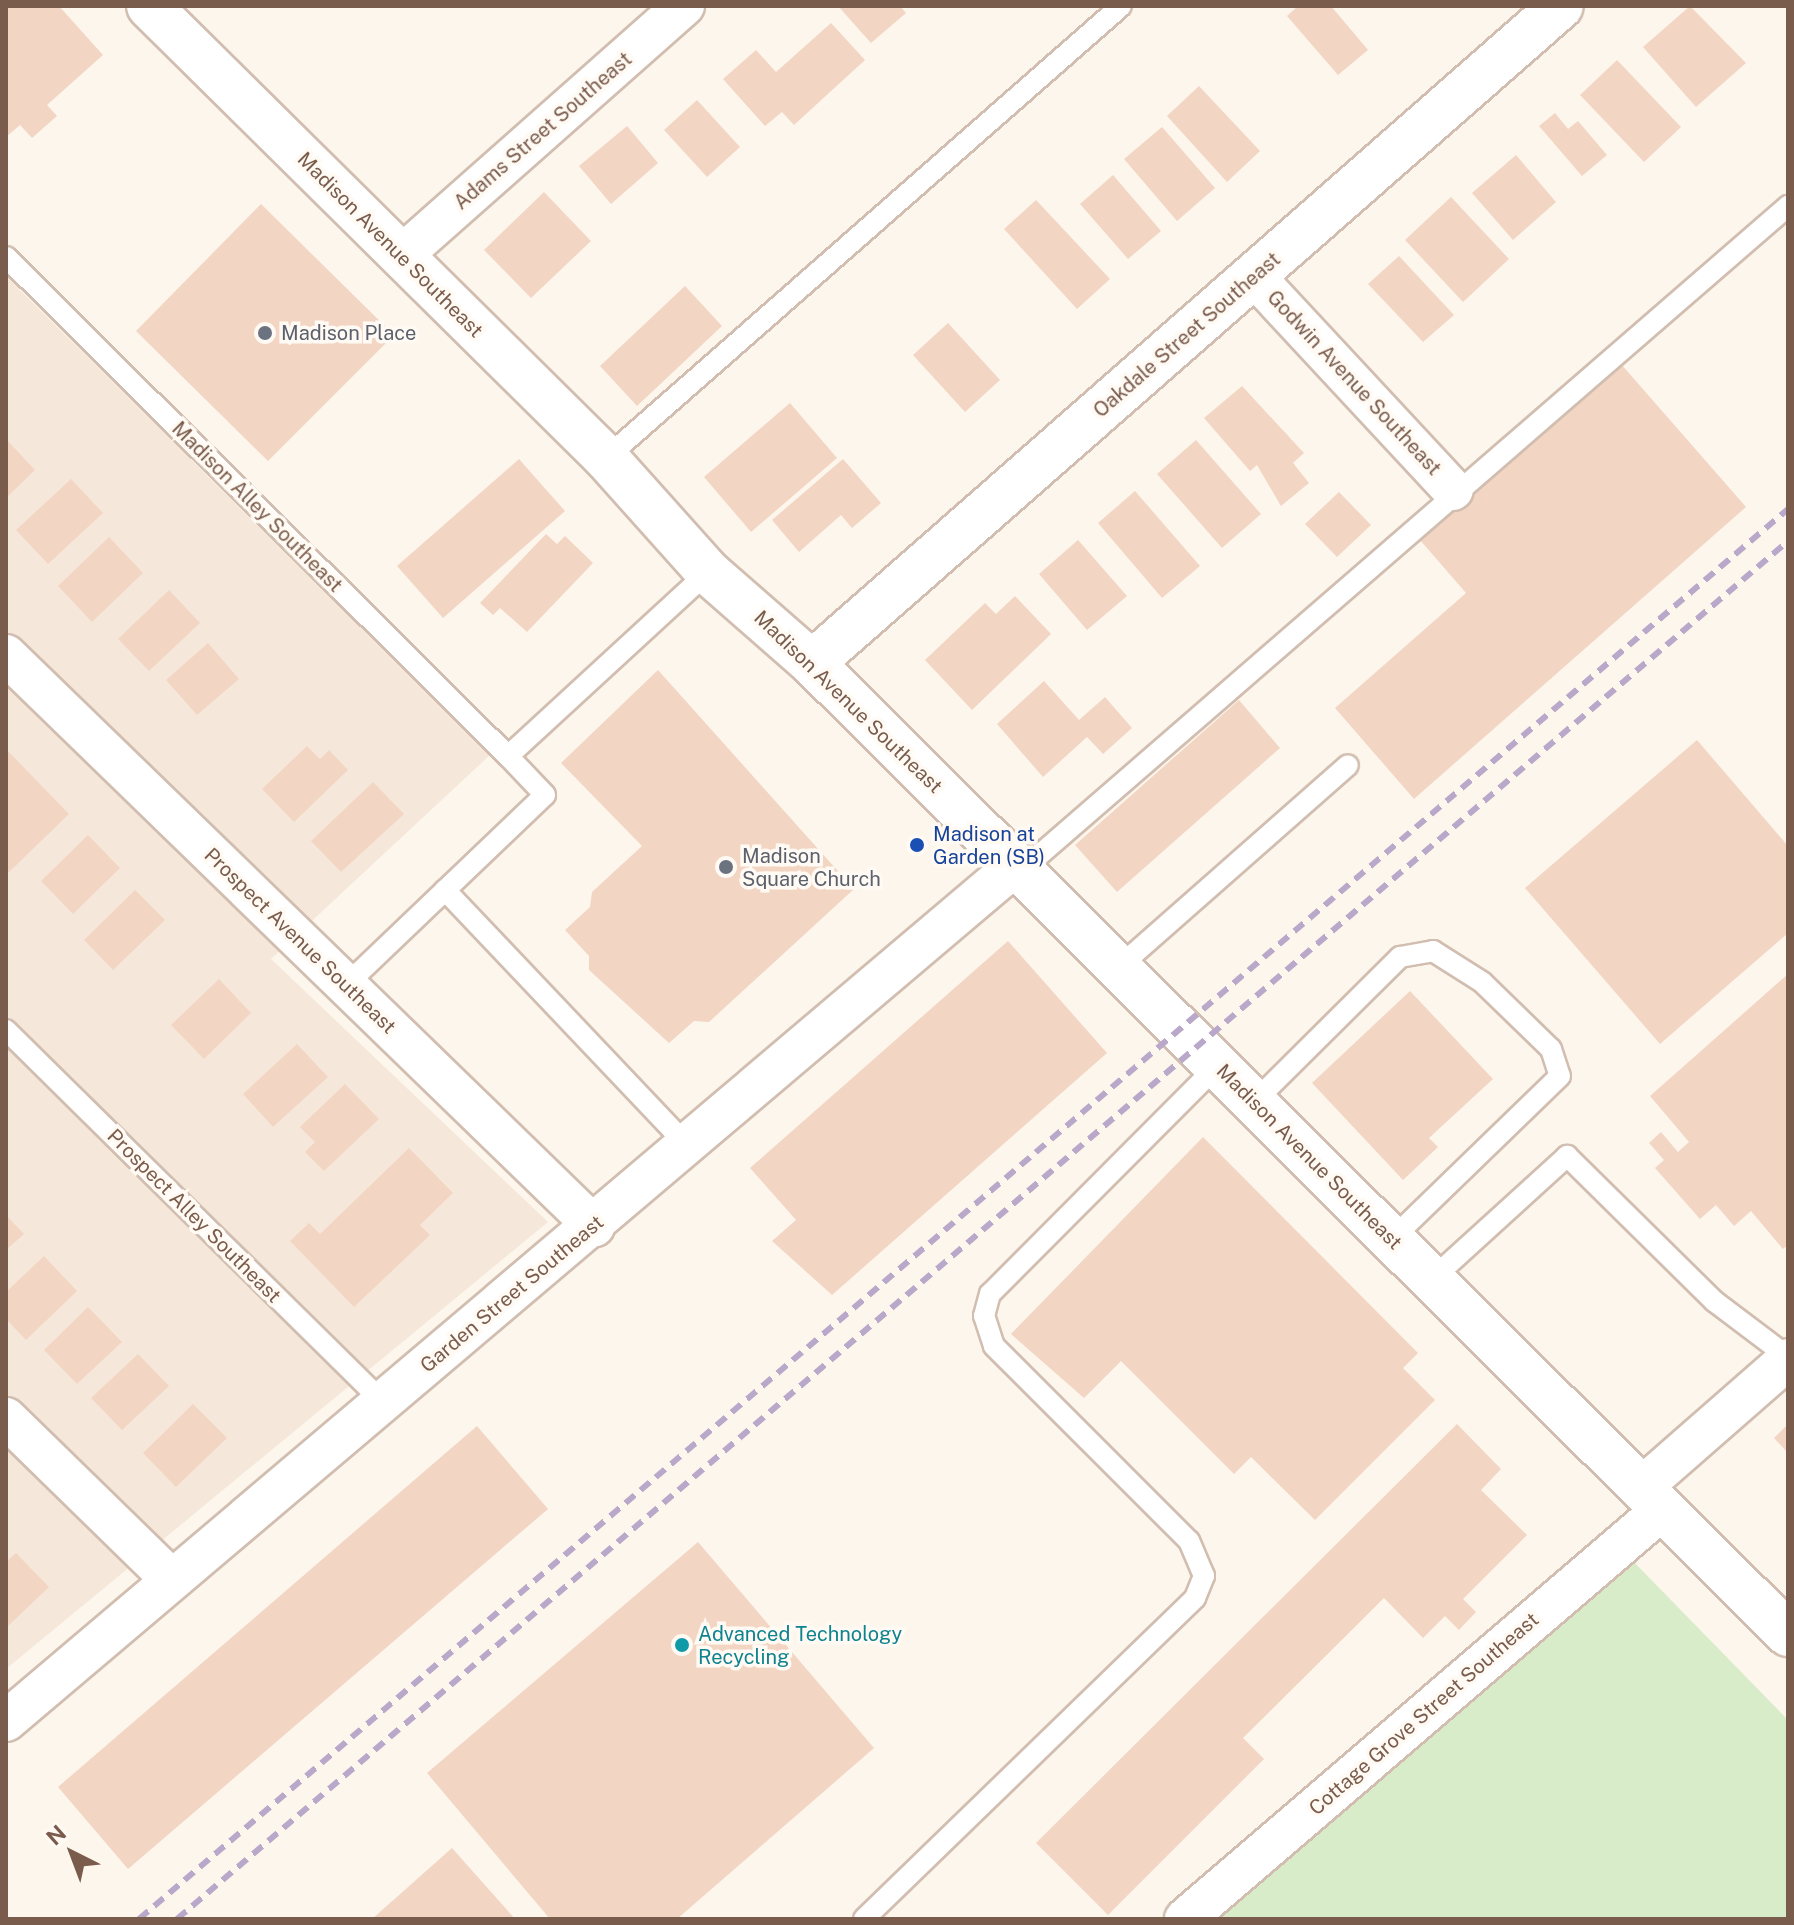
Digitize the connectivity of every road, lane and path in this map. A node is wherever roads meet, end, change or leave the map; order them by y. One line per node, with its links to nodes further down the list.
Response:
1 (149, 6): 6 (street, Madison Avenue Southeast)
2 (684, 6): 6 (street, Adams Street Southeast)
3 (1121, 6): 9 (lane)
4 (1561, 6): 8 (street, Oakdale Street Southeast)
5 (1788, 206): 10 (lane)
6 (401, 256): 9 (street, Madison Avenue Southeast)
7 (6, 257): 14 (lane, Madison Alley Southeast)
8 (1254, 276): 10 (street, Godwin Avenue Southeast); 13 (street, Oakdale Street Southeast)
9 (606, 458): 11 (street, Madison Avenue Southeast)
10 (1453, 490): 16 (lane)
11 (708, 572): 13 (street, Madison Avenue Southeast); 14 (lane)
12 (6, 655): 19 (street, Prospect Avenue Southeast)
13 (812, 663): 16 (street, Madison Avenue Southeast)
14 (508, 756): 17 (lane, Madison Alley Southeast)
15 (1348, 765): 18 (lane)
16 (1019, 868): 18 (street, Madison Avenue Southeast); 23 (street, Garden Street Southeast)
17 (445, 890): 19 (lane); 23 (lane)
18 (1119, 967): 21 (street, Madison Avenue Southeast)
19 (346, 985): 24 (street, Prospect Avenue Southeast)
20 (6, 1030): 28 (lane, Prospect Alley Southeast)
21 (1217, 1066): 22 (street, Madison Avenue Southeast); 34 (lane)
22 (1254, 1102): 25 (street, Madison Avenue Southeast); 25 (lane)
23 (688, 1146): 24 (street, Garden Street Southeast)
24 (594, 1226): 28 (street, Garden Street Southeast)
25 (1392, 1239): 26 (street, Madison Avenue Southeast)
26 (1432, 1279): 27 (lane); 30 (street, Madison Avenue Southeast)
27 (1788, 1358): 30 (street, Cottage Grove Street Southeast)
28 (383, 1402): 31 (street, Garden Street Southeast)
29 (6, 1418): 31 (street)
30 (1653, 1498): 32 (street, Madison Avenue Southeast); 35 (street, Cottage Grove Street Southeast)
31 (171, 1579): 33 (street, Garden Street Southeast)
32 (1788, 1634)
33 (6, 1721)
34 (864, 1919)
35 (1185, 1919)

